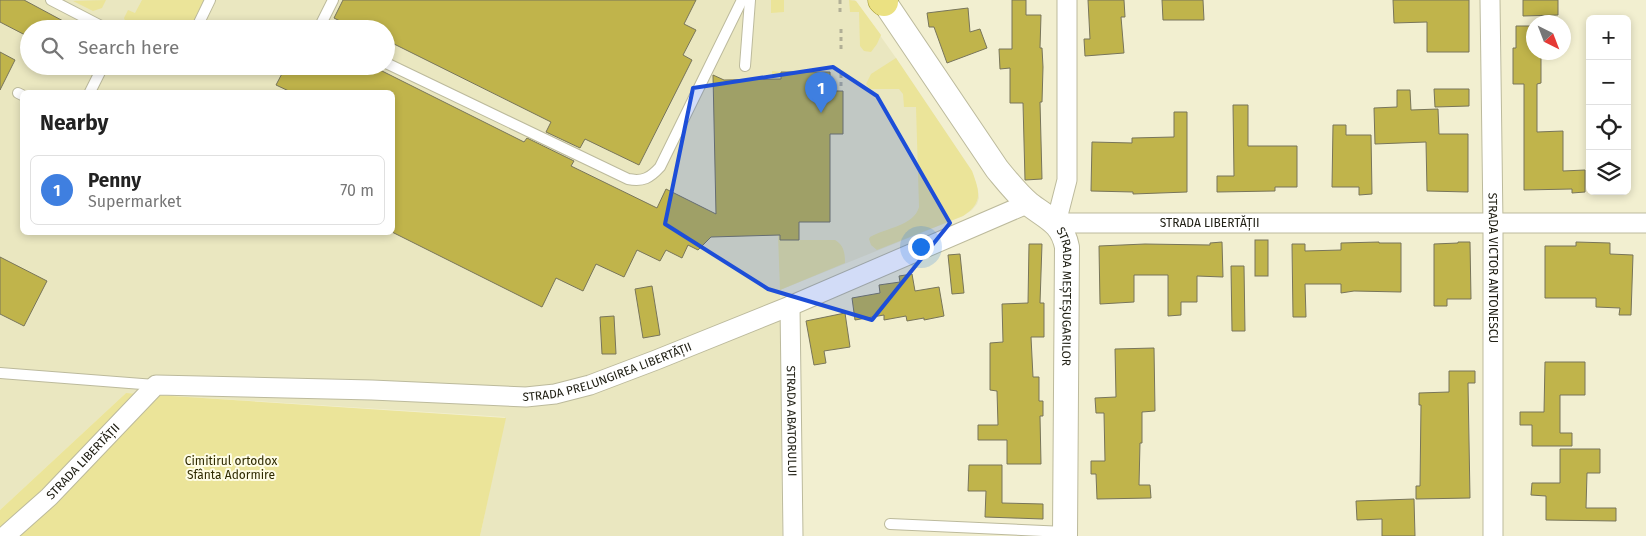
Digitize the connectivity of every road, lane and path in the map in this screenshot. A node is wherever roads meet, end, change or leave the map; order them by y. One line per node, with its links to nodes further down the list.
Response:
1 (51, 0): 11 (lane)
2 (210, 0): 12 (lane)
3 (333, 0): 13 (lane)
4 (742, 0): 17 (lane)
5 (750, 0): 16 (lane)
6 (840, 0): 10 (path)
7 (883, 0): 22 (street)
8 (1067, 0): 25 (street, STRADA MEȘTEȘUGARILOR)
9 (1490, 0): 23 (street, STRADA VICTOR ANTONESCU)
10 (840, 12)
11 (90, 20)
12 (200, 20)
13 (323, 20)
14 (841, 29): 15 (path)
15 (841, 53)
16 (745, 66)
17 (395, 67)
18 (841, 74): 21 (path)
19 (98, 75): 20 (lane)
20 (91, 90)
21 (841, 91)
22 (1029, 203): 25 (street); 26 (street, STRADA PRELUNGIREA LIBERTĂȚII)
23 (1493, 223): 24 (street, STRADA LIBERTĂȚII); 25 (street, STRADA LIBERTĂȚII); 33 (street, STRADA VICTOR ANTONESCU)
24 (1646, 223)
25 (1056, 224): 30 (street, STRADA MEȘTEȘUGARILOR)
26 (790, 306): 28 (street, STRADA PRELUNGIREA LIBERTĂȚII); 32 (street, STRADA ABATORULUI)
27 (0, 373): 28 (lane)
28 (156, 385): 31 (street, STRADA LIBERTĂȚII)
29 (890, 524): 30 (lane)
30 (1065, 534)
31 (5, 536)
32 (794, 536)
33 (1493, 536)

